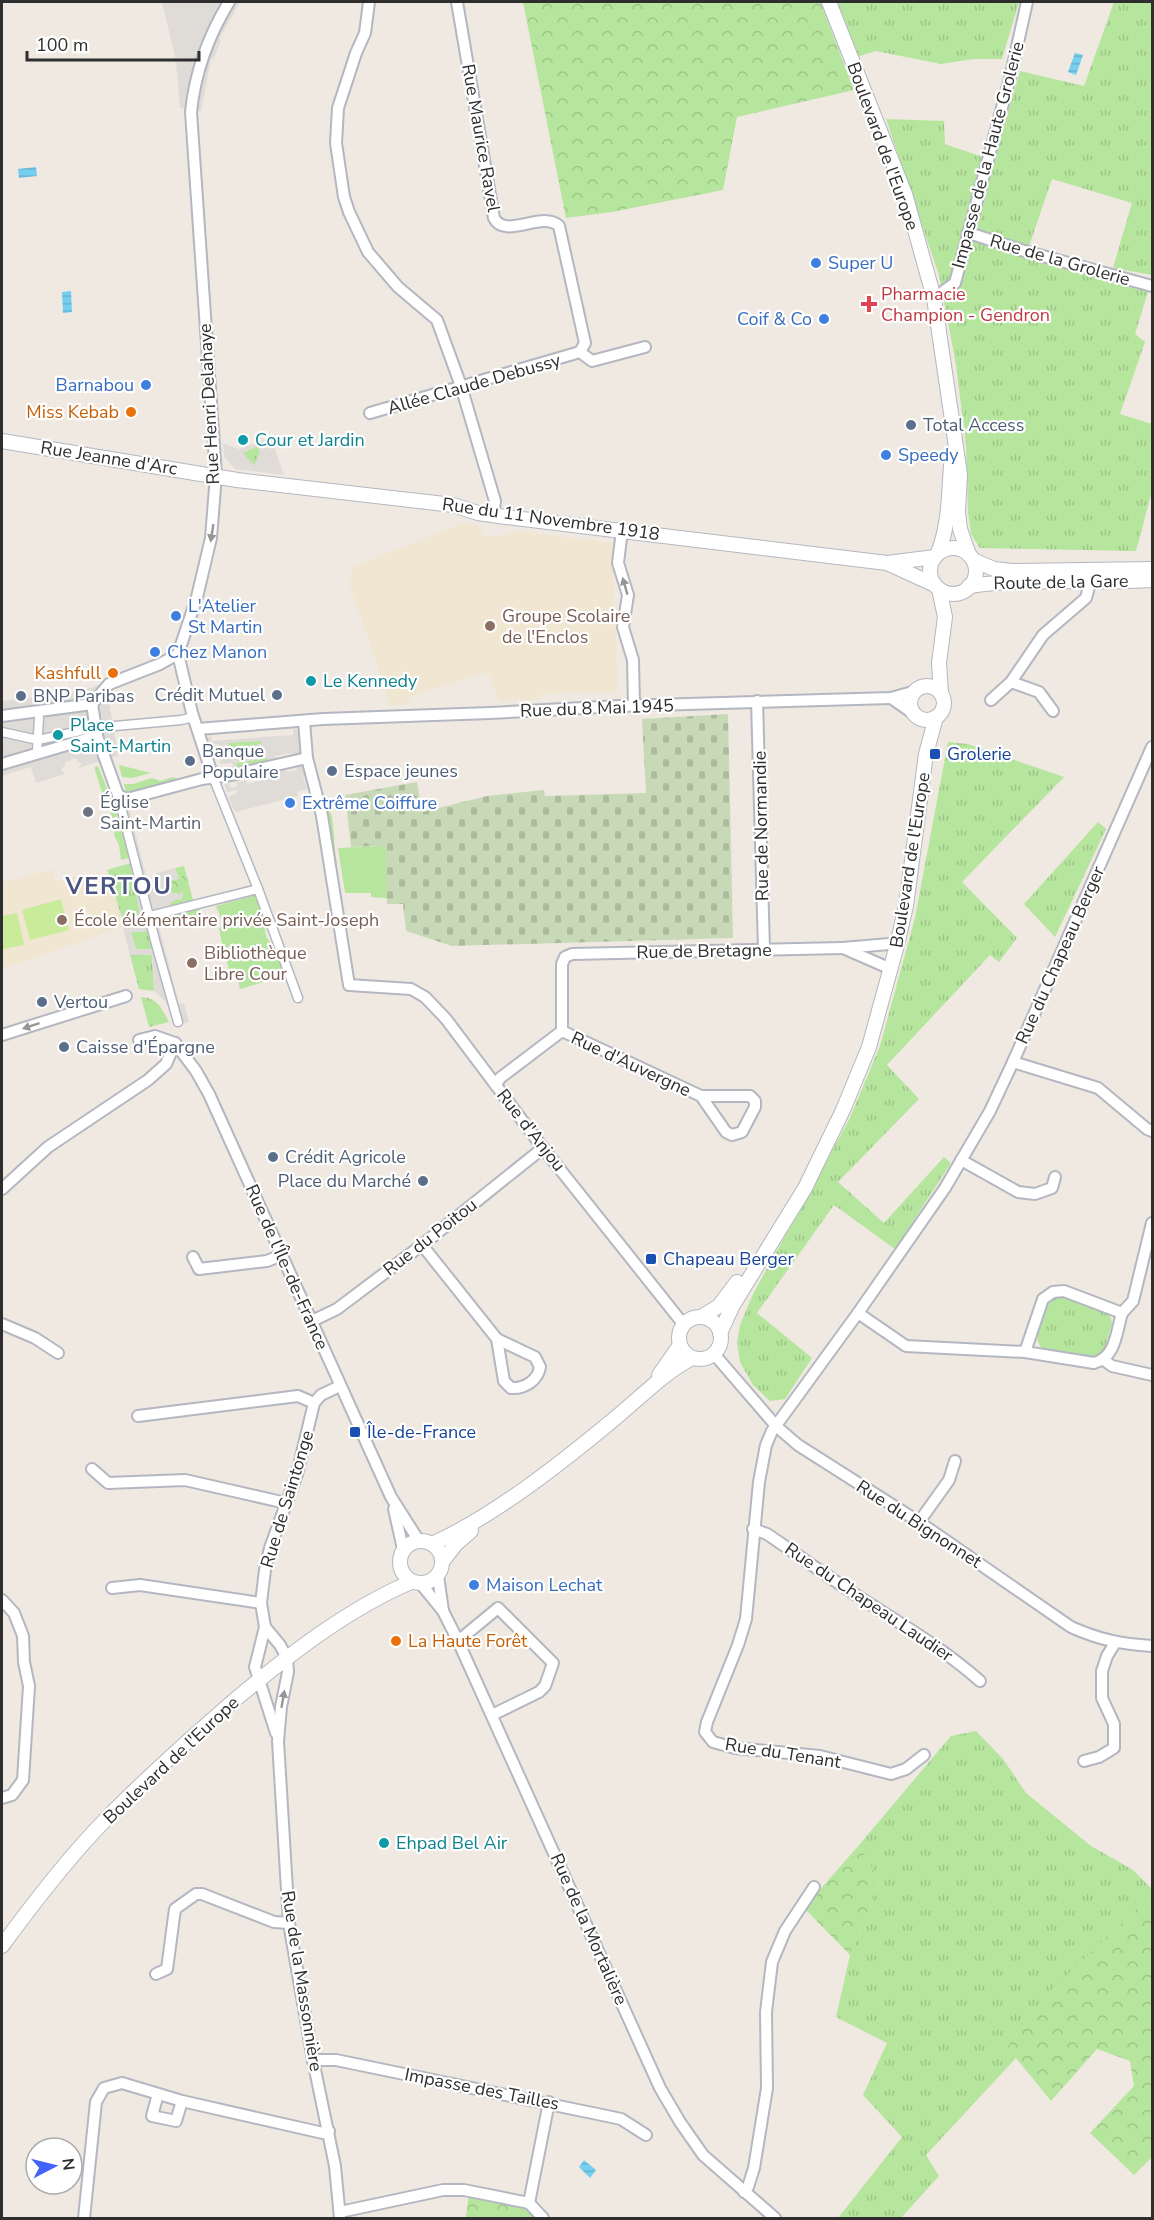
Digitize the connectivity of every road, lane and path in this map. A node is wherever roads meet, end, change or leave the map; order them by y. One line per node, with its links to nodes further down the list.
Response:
1 (230, 2): 15 (street, Rue Henri Delahaye)
2 (369, 2): 11 (street)
3 (457, 2): 10 (street, Rue Maurice Ravel)
4 (830, 2): 8 (street, Boulevard de l'Europe)
5 (1027, 2): 6 (street, Impasse de la Haute Grolerie)
6 (969, 233): 7 (street, Rue de la Grolerie); 8 (street, Impasse de la Haute Grolerie)
7 (1152, 286)
8 (934, 298): 13 (street, Boulevard de l'Europe)
9 (645, 347): 10 (street, Allée Claude Debussy)
10 (580, 352): 11 (street, Allée Claude Debussy)
11 (461, 386): 12 (street, Allée Claude Debussy); 16 (street)
12 (370, 414)
13 (954, 434): 18 (street, Boulevard de l'Europe); 19 (street, Boulevard de l'Europe)
14 (2, 441): 15 (street, Rue Jeanne d'Arc)
15 (216, 475): 16 (street, Rue du 11 Novembre 1918); 27 (street, Rue Henri Delahaye, one-way to 27)
16 (493, 515): 17 (street, Rue du 11 Novembre 1918)
17 (622, 530): 20 (street, Rue du 11 Novembre 1918); 36 (street, one-way to 17)
18 (937, 555): 19 (street); 20 (street, Rue du 11 Novembre 1918); 24 (street)
19 (971, 557): 21 (street, Route de la Gare); 25 (street)
20 (887, 563): 24 (street, Rue du 11 Novembre 1918)
21 (1152, 569)
22 (1152, 580): 23 (street, Route de la Gare)
23 (1090, 582): 25 (street, Route de la Gare); 29 (street)
24 (937, 587): 25 (street); 26 (street)
25 (965, 589): 26 (street)
26 (945, 617): 28 (street)
27 (178, 654): 35 (street); 44 (street)
28 (939, 663): 30 (street); 31 (street)
29 (1011, 682): 33 (street); 37 (street)
30 (920, 689): 31 (street); 32 (street, Rue du 8 Mai 1945); 39 (street)
31 (941, 694): 40 (street)
32 (891, 698): 34 (street, Rue du 8 Mai 1945); 39 (street)
33 (991, 700)
34 (757, 701): 36 (street, Rue du 8 Mai 1945); 59 (street, Rue de Normandie)
35 (92, 705): 38 (street); 45 (street)
36 (634, 705): 43 (street, Rue du 8 Mai 1945)
37 (1053, 711)
38 (2, 716)
39 (917, 717): 40 (street); 50 (street, Boulevard de l'Europe)
40 (936, 717): 50 (street, Boulevard de l'Europe)
41 (39, 718): 47 (street)
42 (190, 718): 45 (street)
43 (304, 721): 44 (street, Rue du 8 Mai 1945); 51 (street)
44 (198, 729): 53 (street)
45 (92, 731): 47 (street); 52 (street); 54 (street)
46 (2, 732): 47 (street)
47 (38, 740): 49 (street)
48 (1152, 747): 68 (street, Rue du Chapeau Berger)
49 (37, 750)
50 (926, 754): 57 (street, Boulevard de l'Europe)
51 (307, 758): 53 (street); 69 (street, Rue d'Anjou)
52 (2, 764)
53 (213, 777): 54 (street); 55 (street)
54 (118, 795): 56 (street)
55 (258, 889): 56 (street); 62 (street)
56 (150, 916): 63 (street)
57 (897, 945): 58 (street, Rue de Bretagne); 60 (street, Boulevard de l'Europe)
58 (843, 948): 59 (street, Rue de Bretagne); 60 (street, Rue de Bretagne)
59 (764, 950): 64 (street, Rue de Bretagne)
60 (891, 969): 80 (street, Boulevard de l'Europe)
61 (126, 996): 65 (street, one-way to 65)
62 (298, 998)
63 (178, 1022)
64 (562, 1031): 69 (street); 70 (street, Rue d'Auvergne)
65 (2, 1035)
66 (139, 1040): 67 (street)
67 (176, 1043): 75 (street); 78 (street, Rue de l'Île-de-France)
68 (1013, 1062): 71 (street); 73 (street, Rue du Chapeau Berger)
69 (496, 1085): 72 (street, Rue d'Anjou)
70 (701, 1096): 70 (street, Rue d'Auvergne)
71 (1152, 1131)
72 (543, 1148): 77 (street, Rue du Poitou); 86 (street, Rue d'Anjou)
73 (961, 1160): 74 (street); 81 (street, Rue du Chapeau Berger)
74 (1055, 1177)
75 (2, 1189)
76 (1152, 1223): 82 (street)
77 (422, 1245): 84 (street, Rue du Poitou); 88 (street)
78 (282, 1255): 79 (street); 84 (street, Rue de l'Île-de-France)
79 (193, 1257)
80 (760, 1260): 83 (street, Boulevard de l'Europe); 87 (street, Boulevard de l'Europe)
81 (858, 1313): 90 (street); 100 (street, Rue du Chapeau Berger)
82 (1122, 1313): 90 (street); 94 (street)
83 (701, 1317): 86 (street); 87 (street)
84 (312, 1321): 96 (street, Rue de l'Île-de-France)
85 (2, 1324): 91 (street)
86 (684, 1325): 89 (street)
87 (720, 1333): 92 (street)
88 (497, 1339): 88 (street)
89 (680, 1345): 93 (street); 97 (street)
90 (1025, 1352): 94 (street)
91 (58, 1353)
92 (714, 1354): 93 (street); 100 (street, Rue du Bignonnet)
93 (692, 1358): 97 (street)
94 (1104, 1360): 95 (street)
95 (1152, 1374)
96 (340, 1386): 98 (street); 103 (street, Rue de l'Île-de-France)
97 (646, 1390): 105 (street)
98 (314, 1403): 99 (street); 104 (street, Rue de Saintonge)
99 (138, 1416)
100 (777, 1427): 106 (street, Rue du Bignonnet); 107 (street, Rue du Tenant)
101 (955, 1461): 106 (street)
102 (92, 1469): 104 (street)
103 (391, 1497): 108 (street, Rue de l'Île-de-France); 109 (street, Rue de l'Île-de-France)
104 (286, 1503): 116 (street, Rue de Saintonge)
105 (479, 1520): 108 (street); 110 (street)
106 (919, 1522): 121 (street, Rue du Bignonnet)
107 (753, 1529): 125 (street, Rue du Chapeau Laudier); 128 (street, Rue du Tenant)
108 (425, 1542): 109 (street); 110 (street)
109 (403, 1549): 111 (street)
110 (442, 1562): 112 (street)
111 (400, 1567): 113 (street); 117 (street, Boulevard de l'Europe)
112 (438, 1576): 113 (street); 118 (street, Rue de la Mortalière)
113 (416, 1583): 117 (street, Boulevard de l'Europe); 118 (street, Rue de la Mortalière)
114 (112, 1588): 116 (street)
115 (2, 1600): 130 (street)
116 (261, 1603): 119 (street, Rue de Saintonge)
117 (367, 1604): 123 (street, Boulevard de l'Europe)
118 (443, 1611): 120 (street, Rue de la Mortalière)
119 (265, 1627): 123 (street, Rue de Saintonge); 124 (street, Rue de Saintonge)
120 (458, 1641): 126 (street, Rue de la Mortalière); 126 (street)
121 (1115, 1643): 122 (street, Rue du Bignonnet); 129 (street)
122 (1152, 1646)
123 (286, 1658): 124 (street, Boulevard de l'Europe); 127 (street, Rue de la Massonnière, one-way to 123)
124 (258, 1681): 127 (street, Rue de la Massonnière); 133 (street, Boulevard de l'Europe)
125 (980, 1681)
126 (492, 1715): 141 (street, Rue de la Mortalière)
127 (278, 1741): 132 (street, Rue de la Massonnière)
128 (924, 1755)
129 (1084, 1761)
130 (2, 1798)
131 (814, 1887): 141 (street)
132 (289, 1923): 134 (street); 135 (street, Rue de la Massonnière)
133 (2, 1946)
134 (156, 1974)
135 (313, 2060): 138 (street, Impasse des Tailles); 139 (street, Rue de la Massonnière)
136 (158, 2094): 137 (street); 137 (street); 144 (street)
137 (182, 2101): 139 (street)
138 (549, 2102): 140 (street, Impasse des Tailles); 142 (street)
139 (329, 2131): 143 (street, Rue de la Massonnière)
140 (646, 2135)
141 (744, 2192): 146 (street, Rue de la Mortalière)
142 (529, 2203): 143 (street); 145 (street)
143 (340, 2215)
144 (84, 2218)
145 (543, 2218)
146 (775, 2218)

